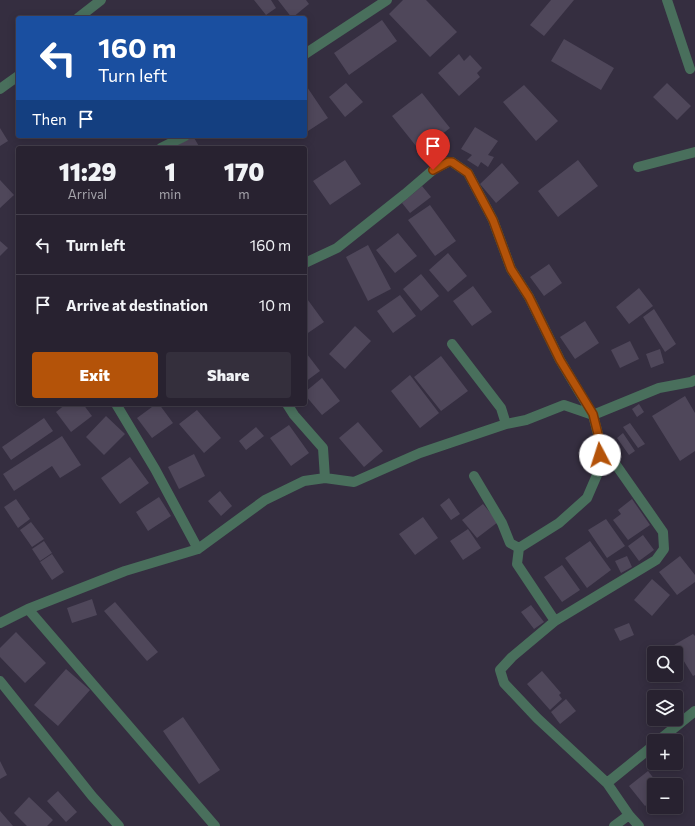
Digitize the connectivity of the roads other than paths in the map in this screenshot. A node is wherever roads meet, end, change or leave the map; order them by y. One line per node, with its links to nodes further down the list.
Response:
1 (101, 0): 4 (street)
2 (387, 0): 5 (street)
3 (667, 0): 6 (street)
4 (81, 16)
5 (307, 53)
6 (690, 69)
7 (16, 77): 8 (street)
8 (0, 89)
9 (181, 138): 10 (street)
10 (165, 146)
11 (695, 152): 12 (street)
12 (638, 167)
13 (307, 262): 18 (street)
14 (452, 344): 19 (street)
15 (694, 384): 18 (street)
16 (117, 406): 24 (street)
17 (288, 406): 22 (street)
18 (593, 414): 19 (street); 20 (street)
19 (506, 424): 22 (street)
20 (600, 442): 23 (street); 26 (street)
21 (474, 476): 23 (street)
22 (325, 478): 24 (street)
23 (519, 548): 26 (street)
24 (198, 549): 25 (street)
25 (28, 610): 27 (street); 35 (street)
26 (555, 621): 32 (street)
27 (0, 623)
28 (0, 681): 34 (street)
29 (695, 711): 30 (street)
30 (667, 734)
31 (647, 750): 32 (street)
32 (607, 783): 33 (street)
33 (629, 814): 36 (street); 37 (street)
34 (119, 826)
35 (215, 826)
36 (614, 826)
37 (639, 826)

